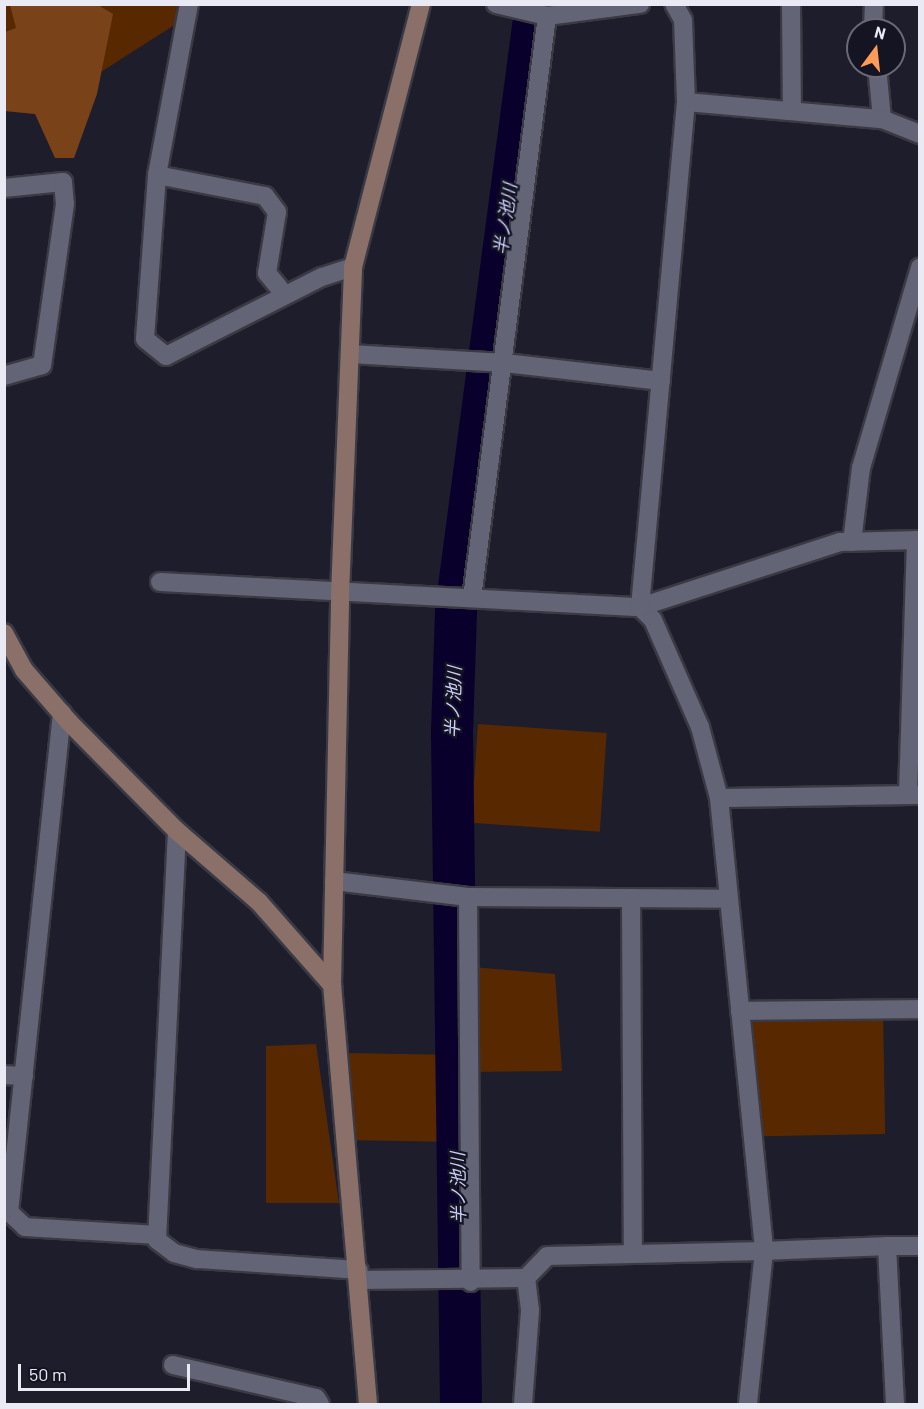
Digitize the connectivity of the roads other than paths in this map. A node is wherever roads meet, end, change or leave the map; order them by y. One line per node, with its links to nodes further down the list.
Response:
1 (189, 4): 13 (street)
2 (421, 4): 15 (street)
3 (496, 4): 7 (street)
4 (640, 4): 7 (street)
5 (674, 4): 9 (street)
6 (791, 4): 10 (street)
7 (547, 16): 19 (street)
8 (878, 78): 11 (street)
9 (686, 102): 10 (street); 21 (street)
10 (792, 109): 11 (street)
11 (882, 118): 12 (street)
12 (920, 134)
13 (157, 175): 17 (street); 17 (street)
14 (4, 188): 20 (street)
15 (353, 267): 17 (street); 18 (street)
16 (920, 267): 23 (street)
17 (285, 296)
18 (350, 354): 19 (street); 25 (street)
19 (505, 363): 21 (street); 26 (street)
20 (4, 376)
21 (661, 381): 27 (street)
22 (918, 540): 23 (street); 30 (street)
23 (852, 542): 27 (street)
24 (160, 582): 25 (street)
25 (340, 594): 26 (street); 33 (street)
26 (472, 598): 27 (street)
27 (640, 607): 31 (street)
28 (4, 633): 29 (street)
29 (62, 713): 32 (street); 41 (street)
30 (914, 795): 31 (street)
31 (719, 798): 36 (street)
32 (177, 831): 37 (street); 42 (street)
33 (334, 881): 34 (street); 37 (street)
34 (468, 897): 35 (street); 49 (street)
35 (632, 898): 36 (street); 46 (street)
36 (729, 899): 39 (street)
37 (332, 985): 47 (street)
38 (920, 1010): 39 (street)
39 (740, 1011): 45 (street)
40 (4, 1075): 41 (street)
41 (24, 1076): 42 (street)
42 (157, 1234): 47 (street)
43 (887, 1246): 44 (street); 45 (street); 55 (street)
44 (920, 1246)
45 (764, 1251): 46 (street); 54 (street)
46 (633, 1254): 48 (street)
47 (360, 1275): 49 (street); 52 (street)
48 (526, 1278): 49 (street); 53 (street)
49 (471, 1282)
50 (173, 1365): 51 (street)
51 (321, 1404)
52 (368, 1404)
53 (523, 1404)
54 (748, 1404)
55 (895, 1404)

